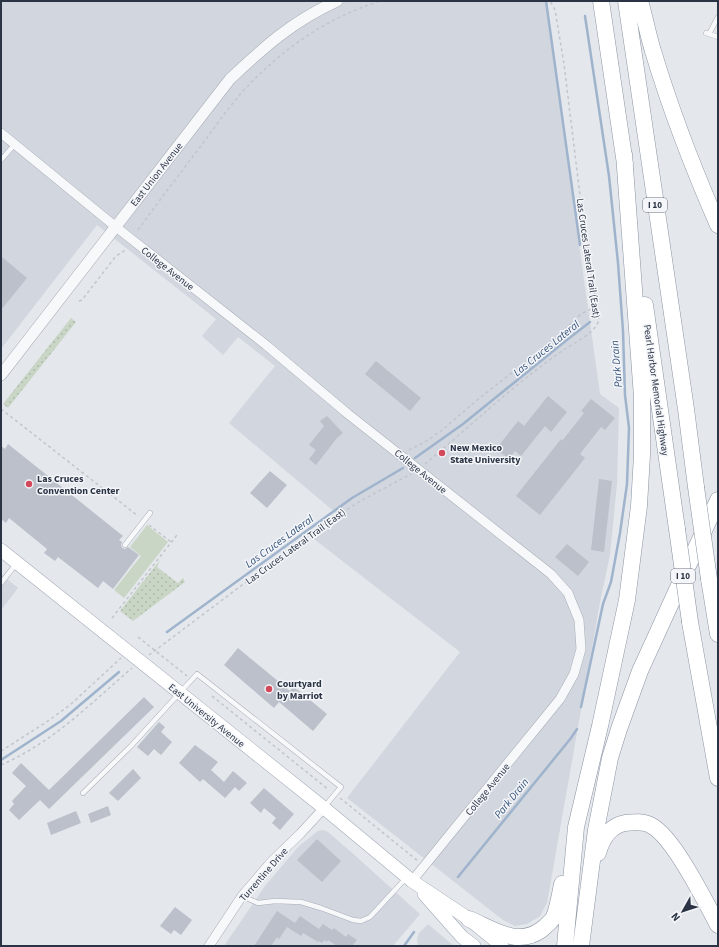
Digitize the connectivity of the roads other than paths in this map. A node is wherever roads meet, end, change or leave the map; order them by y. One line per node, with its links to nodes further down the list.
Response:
1 (337, 1): 13 (street, East Union Avenue)
2 (601, 1): 9 (highway, Pearl Harbor Memorial Highway / I 10)
3 (626, 1): 22 (highway, I 10, bridge)
4 (640, 1): 11 (highway)
5 (718, 17): 6 (lane)
6 (718, 37)
7 (1, 133): 8 (street, College Avenue)
8 (14, 144): 10 (lane); 13 (street, College Avenue)
9 (624, 154): 24 (highway, Pearl Harbor Memorial Highway / I 10, bridge); 27 (highway)
10 (1, 160)
11 (702, 188): 12 (highway); 14 (highway)
12 (718, 225)
13 (116, 227): 15 (street, East Union Avenue); 28 (street, College Avenue)
14 (718, 234)
15 (1, 375)
16 (718, 500): 29 (highway)
17 (150, 513): 18 (lane)
18 (126, 545)
19 (1, 550): 20 (main road, East University Avenue)
20 (17, 563): 21 (lane); 23 (main road, East University Avenue)
21 (1, 583)
22 (718, 634)
23 (181, 693): 25 (lane); 26 (main road, East University Avenue); 26 (lane)
24 (718, 778)
25 (83, 793)
26 (324, 808): 28 (main road, East University Avenue); 30 (street, Turrentine Drive)
27 (576, 828): 31 (highway); 36 (highway)
28 (410, 879): 30 (lane); 31 (main road, East University Avenue); 34 (main road, East University Avenue)
29 (589, 890): 32 (highway); 37 (highway)
30 (242, 896): 33 (street, Turrentine Drive)
31 (469, 919): 35 (main road, East University Avenue)
32 (718, 925)
33 (209, 946)
34 (474, 946)
35 (502, 946)
36 (564, 946)
37 (581, 946)

